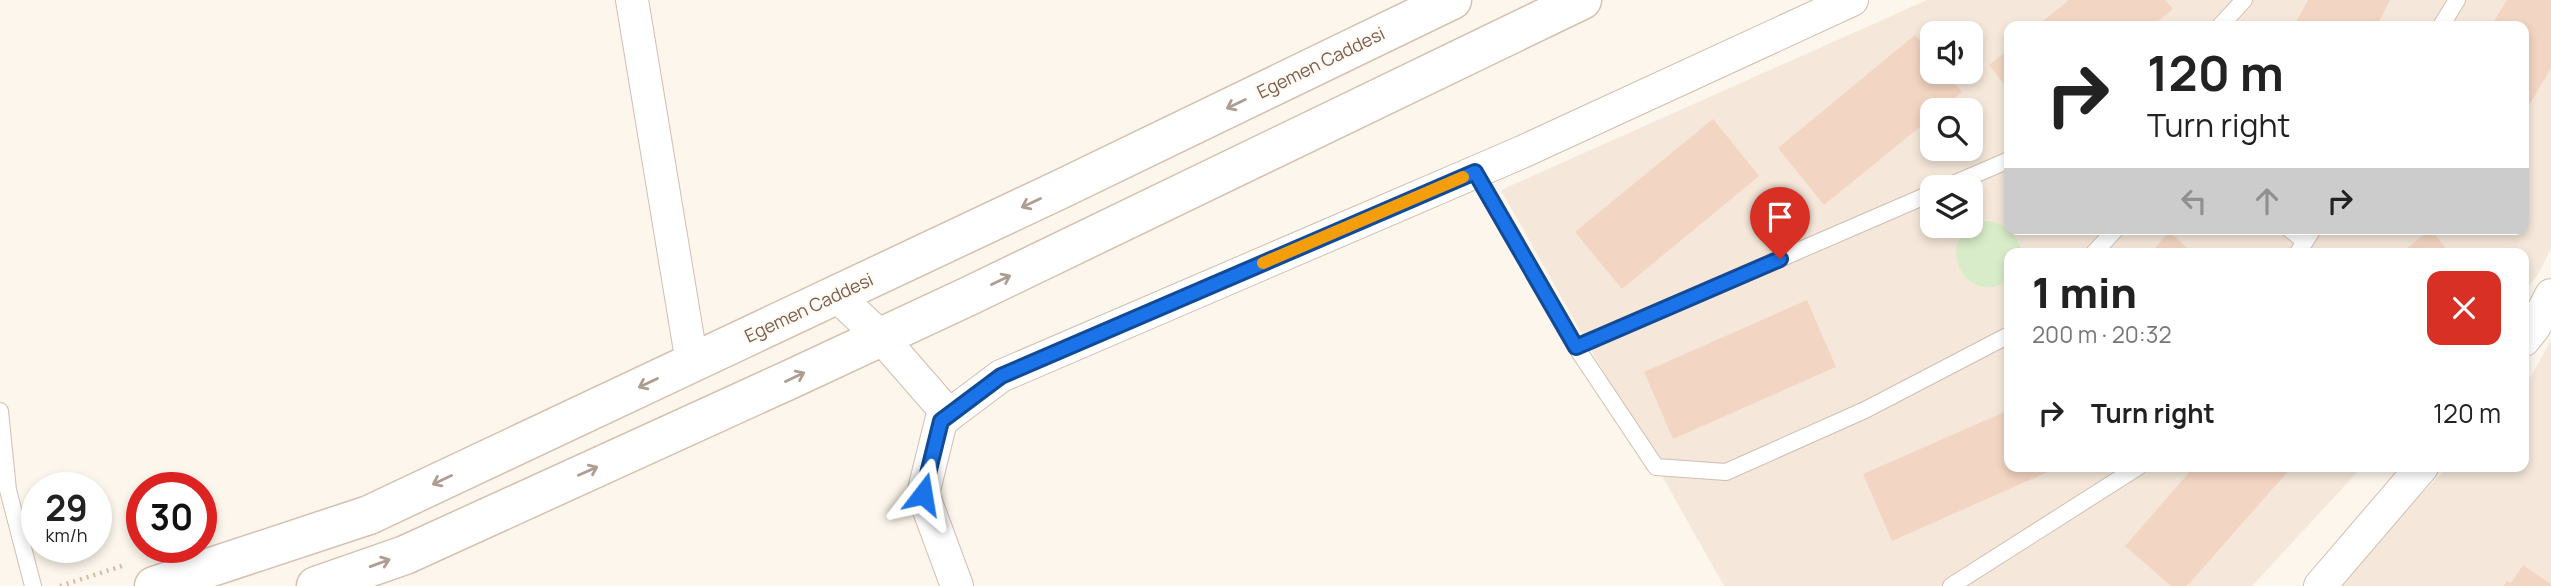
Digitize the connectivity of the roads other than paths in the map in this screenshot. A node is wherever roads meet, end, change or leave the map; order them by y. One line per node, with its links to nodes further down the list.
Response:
1 (632, 0): 21 (street)
2 (1452, 0): 15 (main road, Egemen Caddesi, one-way to 15)
3 (1582, 0): 18 (main road, one-way to 3)
4 (1852, 0): 10 (street)
5 (2244, 0): 7 (lane)
6 (2457, 0): 8 (lane)
7 (2225, 21)
8 (2444, 21)
9 (2004, 162): 11 (lane)
10 (1475, 172): 20 (lane); 23 (street)
11 (1974, 175)
12 (1920, 198): 20 (lane)
13 (2110, 235): 14 (lane)
14 (2099, 248)
15 (836, 295): 18 (street); 21 (main road, Egemen Caddesi)
16 (2551, 295): 17 (street)
17 (2529, 334)
18 (881, 337): 23 (street); 28 (main road, one-way to 18)
19 (2004, 338): 20 (lane)
20 (1576, 347)
21 (692, 363): 27 (main road, Egemen Caddesi, one-way to 27)
22 (0, 411): 26 (lane)
23 (949, 415): 29 (street)
24 (2130, 472): 30 (lane)
25 (2418, 472): 31 (street)
26 (33, 586)
27 (154, 586)
28 (316, 586)
29 (957, 586)
30 (1951, 586)
31 (2320, 586)

